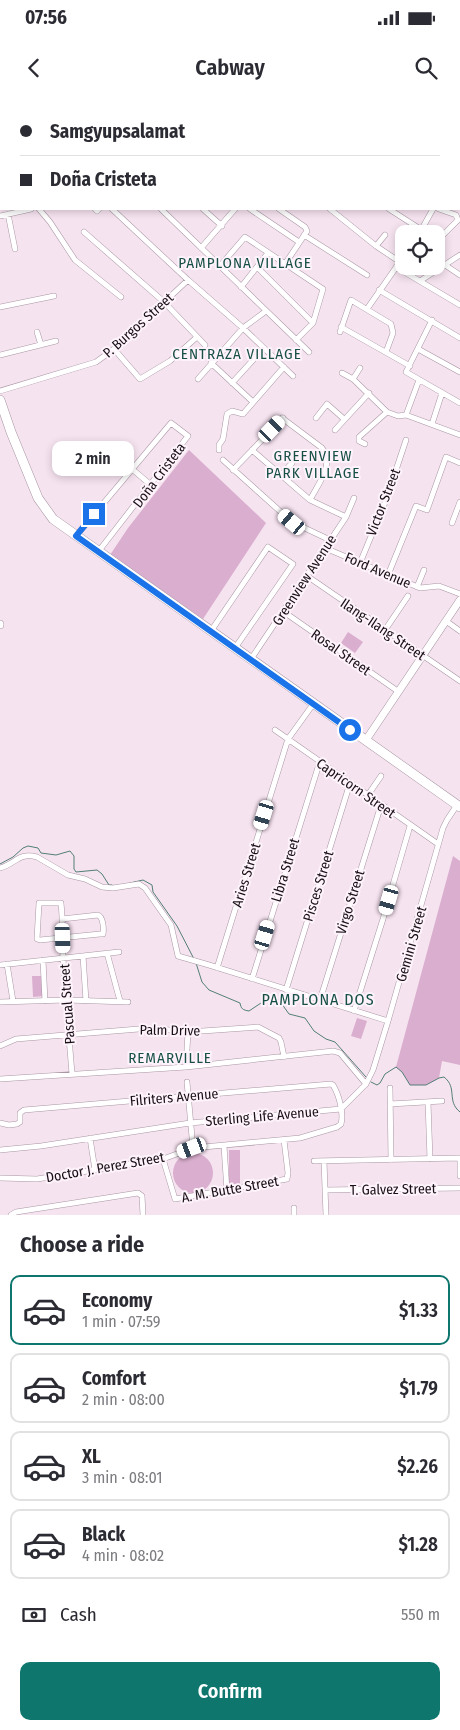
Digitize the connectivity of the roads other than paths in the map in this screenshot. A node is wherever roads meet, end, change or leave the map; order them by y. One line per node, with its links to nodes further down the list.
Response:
1 (24, 210): 13 (street)
2 (40, 210): 43 (street)
3 (113, 210): 38 (street)
4 (162, 210): 24 (street)
5 (204, 210): 17 (street)
6 (234, 210): 17 (street)
7 (251, 210): 22 (street)
8 (280, 210): 19 (street)
9 (331, 210): 23 (street)
10 (390, 210): 15 (street)
11 (432, 210): 16 (street)
12 (442, 210): 20 (street)
13 (10, 212): 14 (street); 25 (street)
14 (0, 216)
15 (411, 225)
16 (424, 225)
17 (222, 226): 24 (street)
18 (84, 232): 44 (street)
19 (305, 232): 22 (street); 34 (street)
20 (445, 233)
21 (384, 235): 23 (street)
22 (299, 242): 29 (street)
23 (376, 246): 28 (street)
24 (201, 248): 31 (street)
25 (15, 249)
26 (268, 253): 29 (street); 31 (street); 32 (street)
27 (460, 255): 30 (street)
28 (395, 262)
29 (284, 264): 50 (street)
30 (445, 265): 37 (street)
31 (220, 266): 40 (street)
32 (257, 267): 40 (street); 50 (street)
33 (395, 268): 41 (street)
34 (367, 275)
35 (412, 275): 39 (street)
36 (429, 275): 39 (street)
37 (460, 275)
38 (188, 280): 44 (street, P. Burgos Street); 51 (street)
39 (420, 281): 45 (street)
40 (241, 287): 48 (street)
41 (380, 290): 47 (street); 49 (street)
42 (54, 296): 46 (street)
43 (121, 297)
44 (164, 302): 53 (street); 59 (street, P. Burgos Street)
45 (460, 305)
46 (0, 306)
47 (367, 309): 63 (street); 63 (street)
48 (266, 311): 51 (street); 55 (street)
49 (432, 320): 54 (street); 61 (street)
50 (313, 323): 55 (street)
51 (243, 328): 60 (street); 65 (street)
52 (37, 332): 57 (street)
53 (197, 337): 58 (street); 59 (street)
54 (460, 338)
55 (296, 340): 62 (street)
56 (56, 341): 57 (street)
57 (41, 345): 64 (street)
58 (204, 345)
59 (114, 349): 76 (street, P. Burgos Street)
60 (263, 349): 67 (street); 75 (street)
61 (418, 349): 66 (street); 70 (street)
62 (308, 352)
63 (386, 352): 66 (street)
64 (0, 355)
65 (211, 364): 72 (street); 75 (street)
66 (410, 366): 74 (street)
67 (284, 368): 71 (street); 80 (street)
68 (360, 368): 73 (street)
69 (342, 372): 73 (street)
70 (460, 372)
71 (293, 376)
72 (198, 379)
73 (353, 379): 77 (street)
74 (419, 380): 78 (street); 83 (street)
75 (232, 383): 80 (street)
76 (0, 392)
77 (369, 393): 82 (street); 85 (street)
78 (442, 393): 81 (street); 86 (street)
79 (0, 400): 106 (highway)
80 (253, 402): 91 (street)
81 (460, 403)
82 (387, 412): 83 (street); 90 (street)
83 (406, 415): 86 (street)
84 (316, 418): 85 (street)
85 (344, 419): 87 (street)
86 (432, 424): 88 (street)
87 (335, 430)
88 (460, 434)
89 (406, 440): 110 (street, Victor Street)
90 (365, 444)
91 (218, 450)
92 (252, 450): 97 (street); 98 (street); 101 (street)
93 (223, 460): 97 (street)
94 (460, 462): 112 (street)
95 (292, 464): 98 (street)
96 (132, 470): 99 (street); 99 (street, Doña Cristeta); 106 (street, Doña Cristeta)
97 (233, 470): 107 (street)
98 (281, 475): 101 (street)
99 (151, 486): 109 (street, Doña Cristeta)
100 (354, 498): 104 (street, Greenview Avenue)
101 (310, 500): 104 (street)
102 (460, 502): 103 (street)
103 (458, 512): 105 (street)
104 (346, 517): 107 (street, Greenview Avenue)
105 (452, 522)
106 (76, 536): 109 (highway)
107 (330, 540): 108 (street, Greenview Avenue)
108 (325, 548): 110 (street, Ford Avenue); 113 (street, Greenview Avenue)
109 (98, 552): 121 (highway)
110 (360, 563): 112 (street, Ford Avenue)
111 (424, 570): 114 (street)
112 (388, 575): 114 (street, Ford Avenue)
113 (307, 576): 118 (street, Greenview Avenue); 120 (street, Ilang-Ilang Street)
114 (417, 587): 115 (street, Ford Avenue)
115 (460, 594)
116 (408, 596): 120 (street)
117 (460, 600): 119 (street)
118 (284, 612): 125 (street, Greenview Avenue); 127 (street, Rosal Street)
119 (446, 621): 122 (street); 124 (street)
120 (385, 630): 124 (street, Ilang-Ilang Street)
121 (211, 631): 123 (highway); 123 (street)
122 (460, 631)
123 (235, 648): 125 (highway)
124 (422, 655): 126 (street, Ilang-Ilang Street); 127 (street)
125 (251, 660): 128 (highway)
126 (460, 681)
127 (399, 692): 131 (street)
128 (314, 703): 130 (street, Aries Street); 131 (highway)
129 (275, 730): 130 (street, Capricorn Street)
130 (288, 739): 132 (street, Capricorn Street); 150 (street, Aries Street)
131 (366, 740): 137 (highway)
132 (320, 762): 134 (street, Capricorn Street); 151 (street, Libra Street)
133 (381, 776): 135 (street)
134 (350, 783): 135 (street, Capricorn Street); 152 (street, Pisces Street)
135 (368, 796): 136 (street, Capricorn Street)
136 (381, 805): 138 (street, Capricorn Street); 155 (street, Virgo Street)
137 (459, 806): 139 (street, Gemini Street)
138 (410, 826): 139 (street, Capricorn Street); 161 (street)
139 (438, 844): 162 (street, Gemini Street)
140 (0, 868): 150 (street)
141 (62, 919): 142 (street, Pascual Street); 142 (street); 142 (street, Pascual Street)
142 (63, 938): 146 (street, Pascual Street)
143 (119, 952): 144 (street)
144 (108, 953): 145 (street); 158 (street)
145 (84, 956): 146 (street); 157 (street)
146 (63, 958): 147 (street); 154 (street, Pascual Street)
147 (43, 960): 148 (street); 153 (street)
148 (7, 964): 149 (street); 156 (street)
149 (0, 965)
150 (217, 968): 151 (street)
151 (252, 979): 152 (street)
152 (286, 990): 155 (street)
153 (45, 1000): 154 (street); 156 (street)
154 (66, 1000): 157 (street); 164 (street, Pascual Street)
155 (320, 1000): 161 (street)
156 (13, 1001): 159 (street)
157 (86, 1001): 158 (street)
158 (120, 1001): 160 (street)
159 (0, 1002)
160 (128, 1002)
161 (354, 1011): 162 (street)
162 (388, 1021): 170 (street, Gemini Street)
163 (188, 1032): 164 (street, Palm Drive); 166 (street, Palm Drive); 167 (street)
164 (68, 1035): 165 (street, Palm Drive); 168 (street, Pascual Street)
165 (0, 1046)
166 (284, 1057): 167 (street); 170 (street)
167 (186, 1067): 168 (street)
168 (72, 1074): 169 (street)
169 (0, 1079)
170 (368, 1080): 177 (street)
171 (187, 1082): 173 (street)
172 (390, 1088): 176 (street)
173 (188, 1096): 177 (street, Filriters Avenue); 178 (street, Filriters Avenue); 179 (street)
174 (442, 1101): 175 (street)
175 (428, 1102): 176 (street); 187 (street)
176 (390, 1104): 188 (street)
177 (341, 1109): 179 (street, Sterling Life Avenue); 181 (street, Doctor J. Perez Street)
178 (0, 1123)
179 (190, 1123): 180 (street, Sterling Life Avenue); 183 (street)
180 (90, 1138): 184 (street, Sterling Life Avenue); 191 (street)
181 (284, 1140): 182 (street, Doctor J. Perez Street); 196 (street, A. M. Butte Street)
182 (224, 1146): 183 (street, Doctor J. Perez Street); 196 (street)
183 (192, 1148): 186 (street, Doctor J. Perez Street)
184 (0, 1150)
185 (460, 1158): 187 (street); 192 (street)
186 (163, 1159): 191 (street, Doctor J. Perez Street); 196 (street, A. M. Butte Street)
187 (430, 1159): 188 (street)
188 (391, 1160): 190 (street)
189 (314, 1161): 190 (street)
190 (324, 1161): 195 (street)
191 (95, 1170): 193 (street, Doctor J. Perez Street)
192 (460, 1176)
193 (0, 1178)
194 (460, 1188): 195 (street, T. Galvez Street)
195 (325, 1190): 201 (street)
196 (226, 1191)
197 (294, 1208): 200 (street)
198 (11, 1215): 199 (street)
199 (144, 1215)
200 (294, 1215)
201 (326, 1215)

